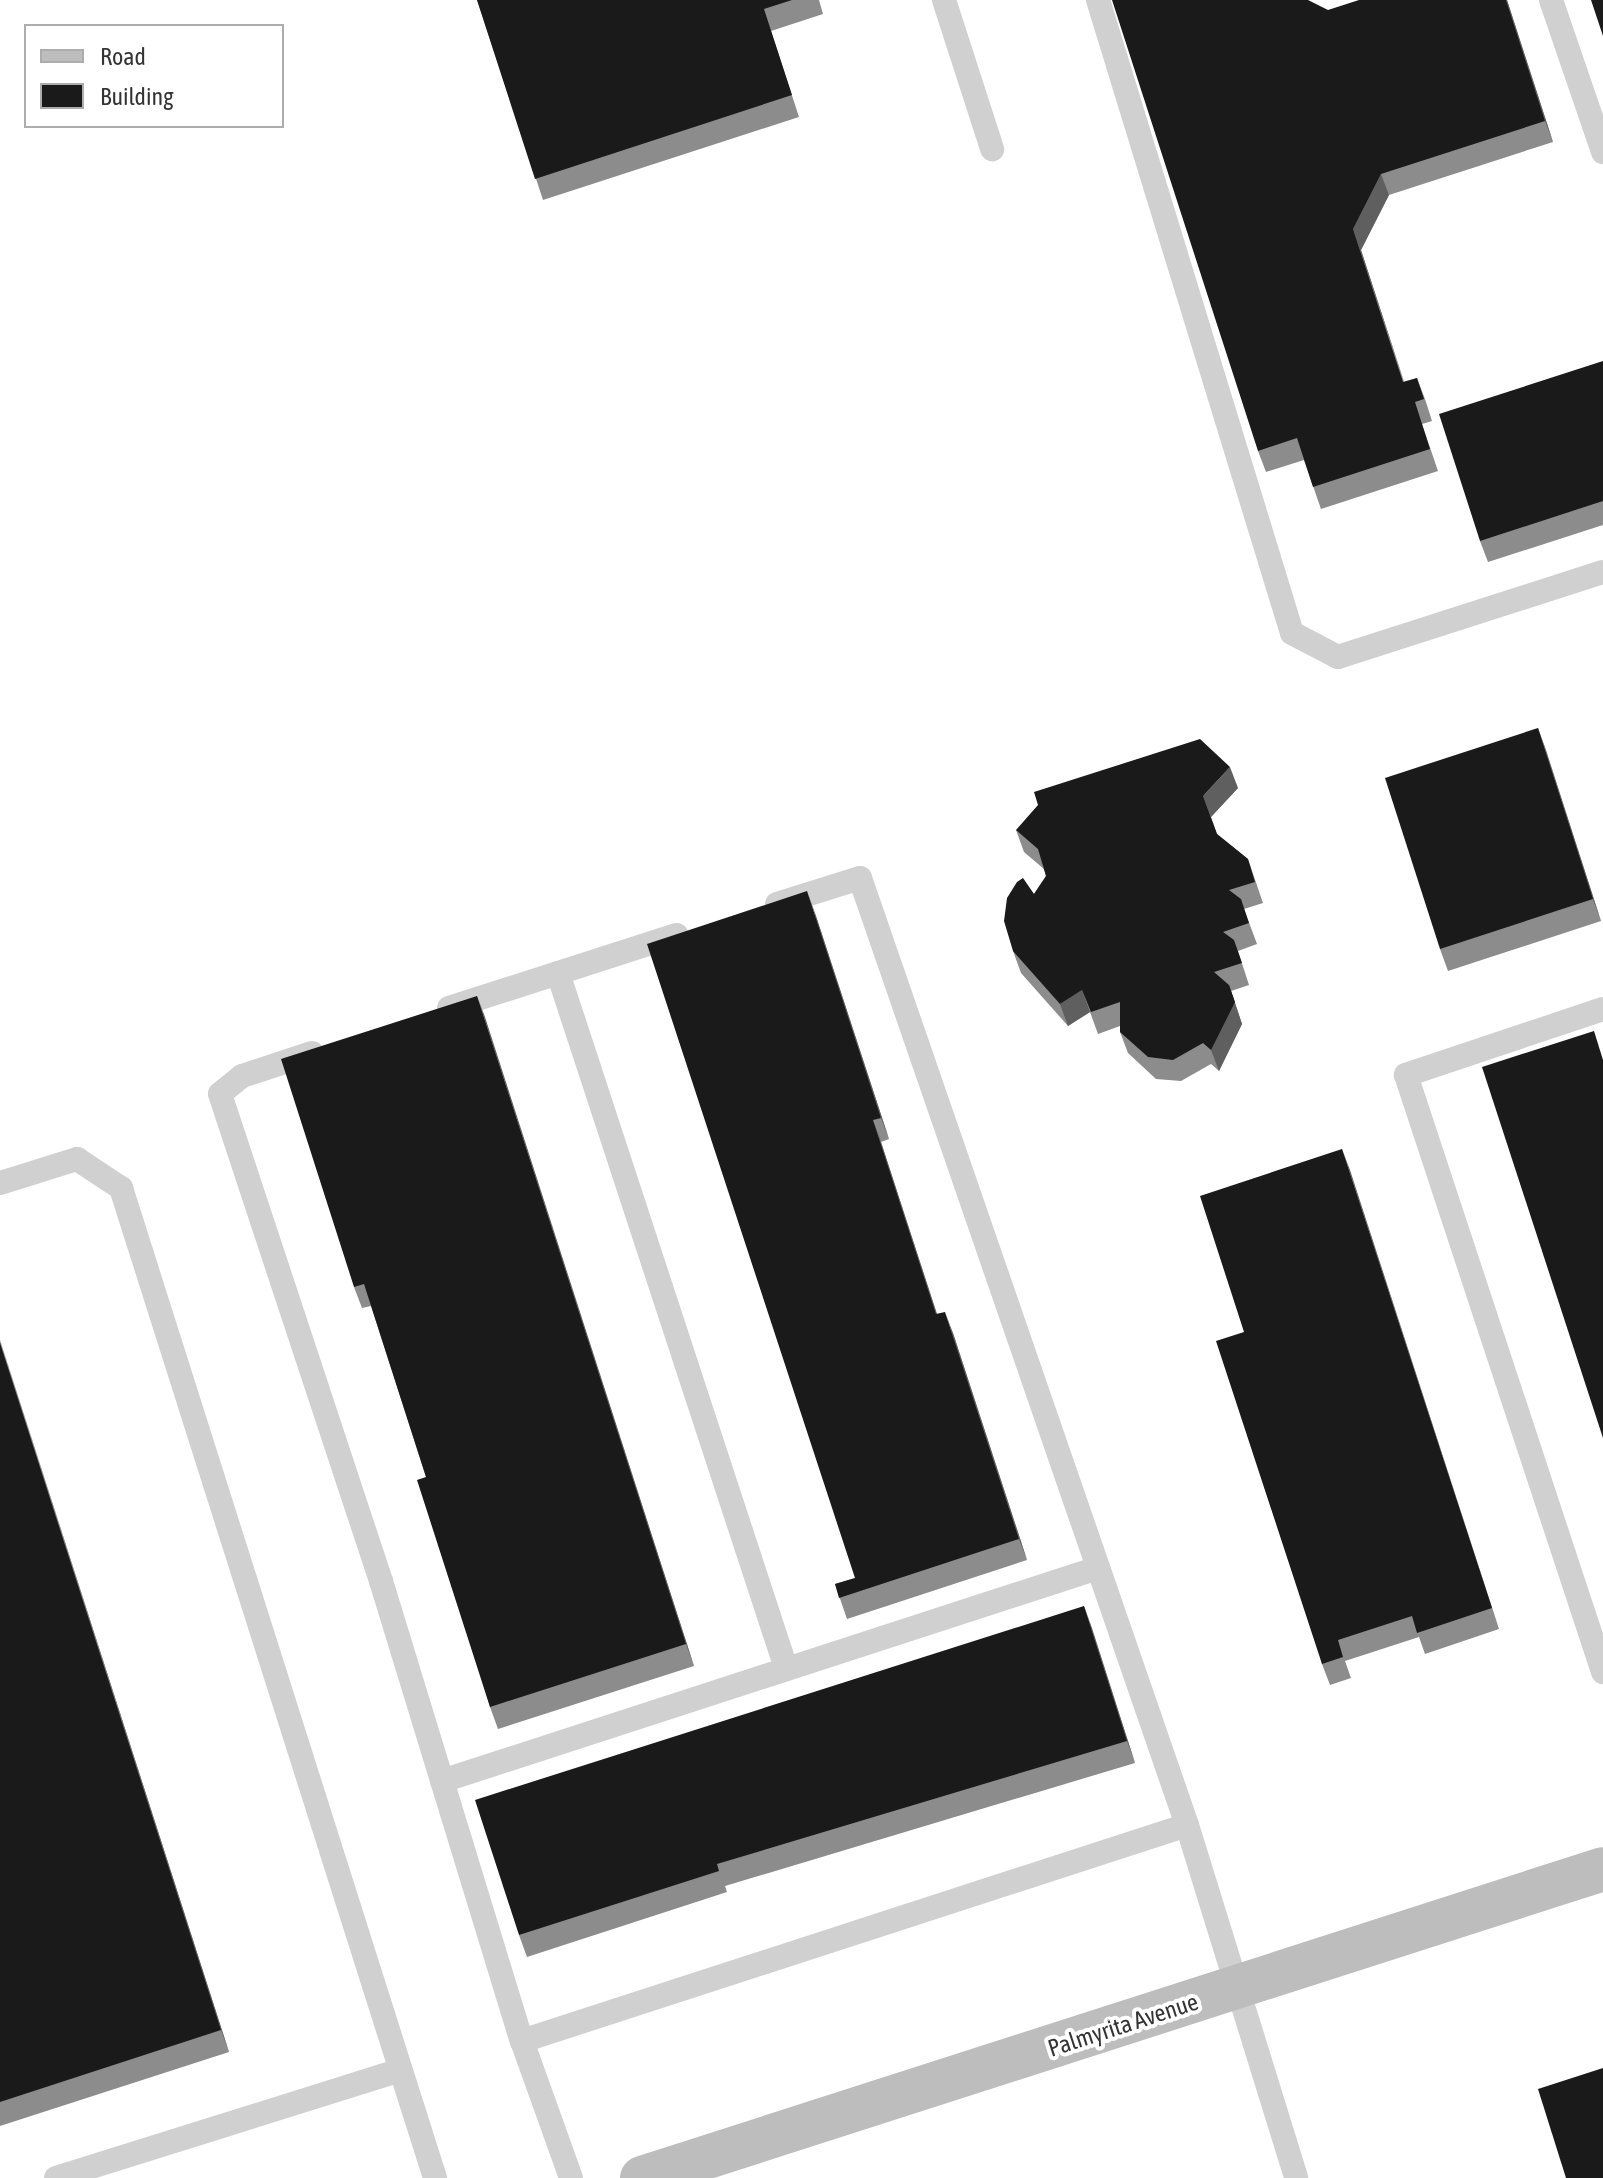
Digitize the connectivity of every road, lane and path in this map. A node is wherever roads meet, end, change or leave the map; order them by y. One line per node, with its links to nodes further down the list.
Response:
1 (944, 0): 4 (lane)
2 (1098, 0): 6 (lane)
3 (1551, 0): 5 (lane)
4 (992, 149)
5 (1603, 152)
6 (1603, 572)
7 (755, 911): 14 (lane)
8 (695, 929): 9 (lane)
9 (558, 973): 11 (lane); 15 (lane)
10 (1603, 1009): 16 (lane)
11 (423, 1017)
12 (332, 1046): 17 (lane)
13 (0, 1183): 22 (lane)
14 (1098, 1568): 15 (lane); 18 (lane)
15 (786, 1668): 17 (lane)
16 (1603, 1672)
17 (442, 1781): 21 (lane)
18 (1187, 1825): 20 (lane); 21 (lane)
19 (1603, 1869): 20 (street, Palmyrita Avenue)
20 (1236, 1989): 26 (street, Palmyrita Avenue); 27 (lane)
21 (522, 2041): 25 (lane)
22 (400, 2070): 23 (lane); 24 (lane)
23 (56, 2178)
24 (435, 2178)
25 (571, 2178)
26 (642, 2178)
27 (1296, 2178)

